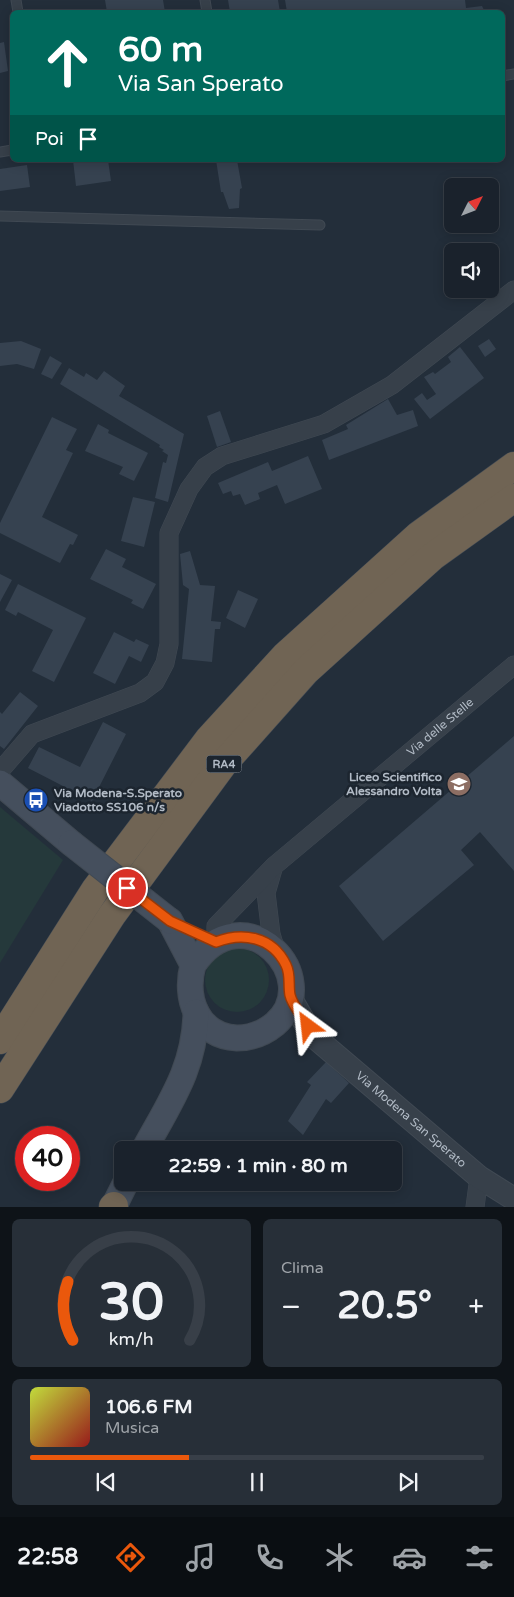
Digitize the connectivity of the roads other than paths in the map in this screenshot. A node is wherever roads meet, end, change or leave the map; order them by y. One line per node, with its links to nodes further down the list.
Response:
1 (0, 216): 2 (lane)
2 (320, 224)
3 (514, 290): 7 (street)
4 (514, 466): 19 (highway, RA4)
5 (514, 498): 21 (highway, RA4)
6 (514, 665): 9 (street, Via delle Stelle)
7 (0, 771)
8 (0, 783): 10 (main road, bridge)
9 (274, 866): 11 (street, Via delle Stelle); 12 (street)
10 (170, 921): 11 (main road); 13 (main road)
11 (216, 942): 12 (main road); 13 (main road)
12 (276, 951): 14 (main road)
13 (193, 965): 15 (main road)
14 (290, 996): 16 (main road); 17 (street)
15 (196, 1012): 18 (main road); 20 (main road)
16 (268, 1030): 17 (street); 18 (main road)
17 (312, 1035): 23 (street, Via Modena San Sperato)
18 (232, 1038): 20 (main road)
19 (0, 1040)
20 (186, 1073): 22 (main road)
21 (0, 1089)
22 (149, 1141)
23 (479, 1177): 24 (street, Via Modena San Sperato); 25 (street)
24 (514, 1199)
25 (475, 1207)

